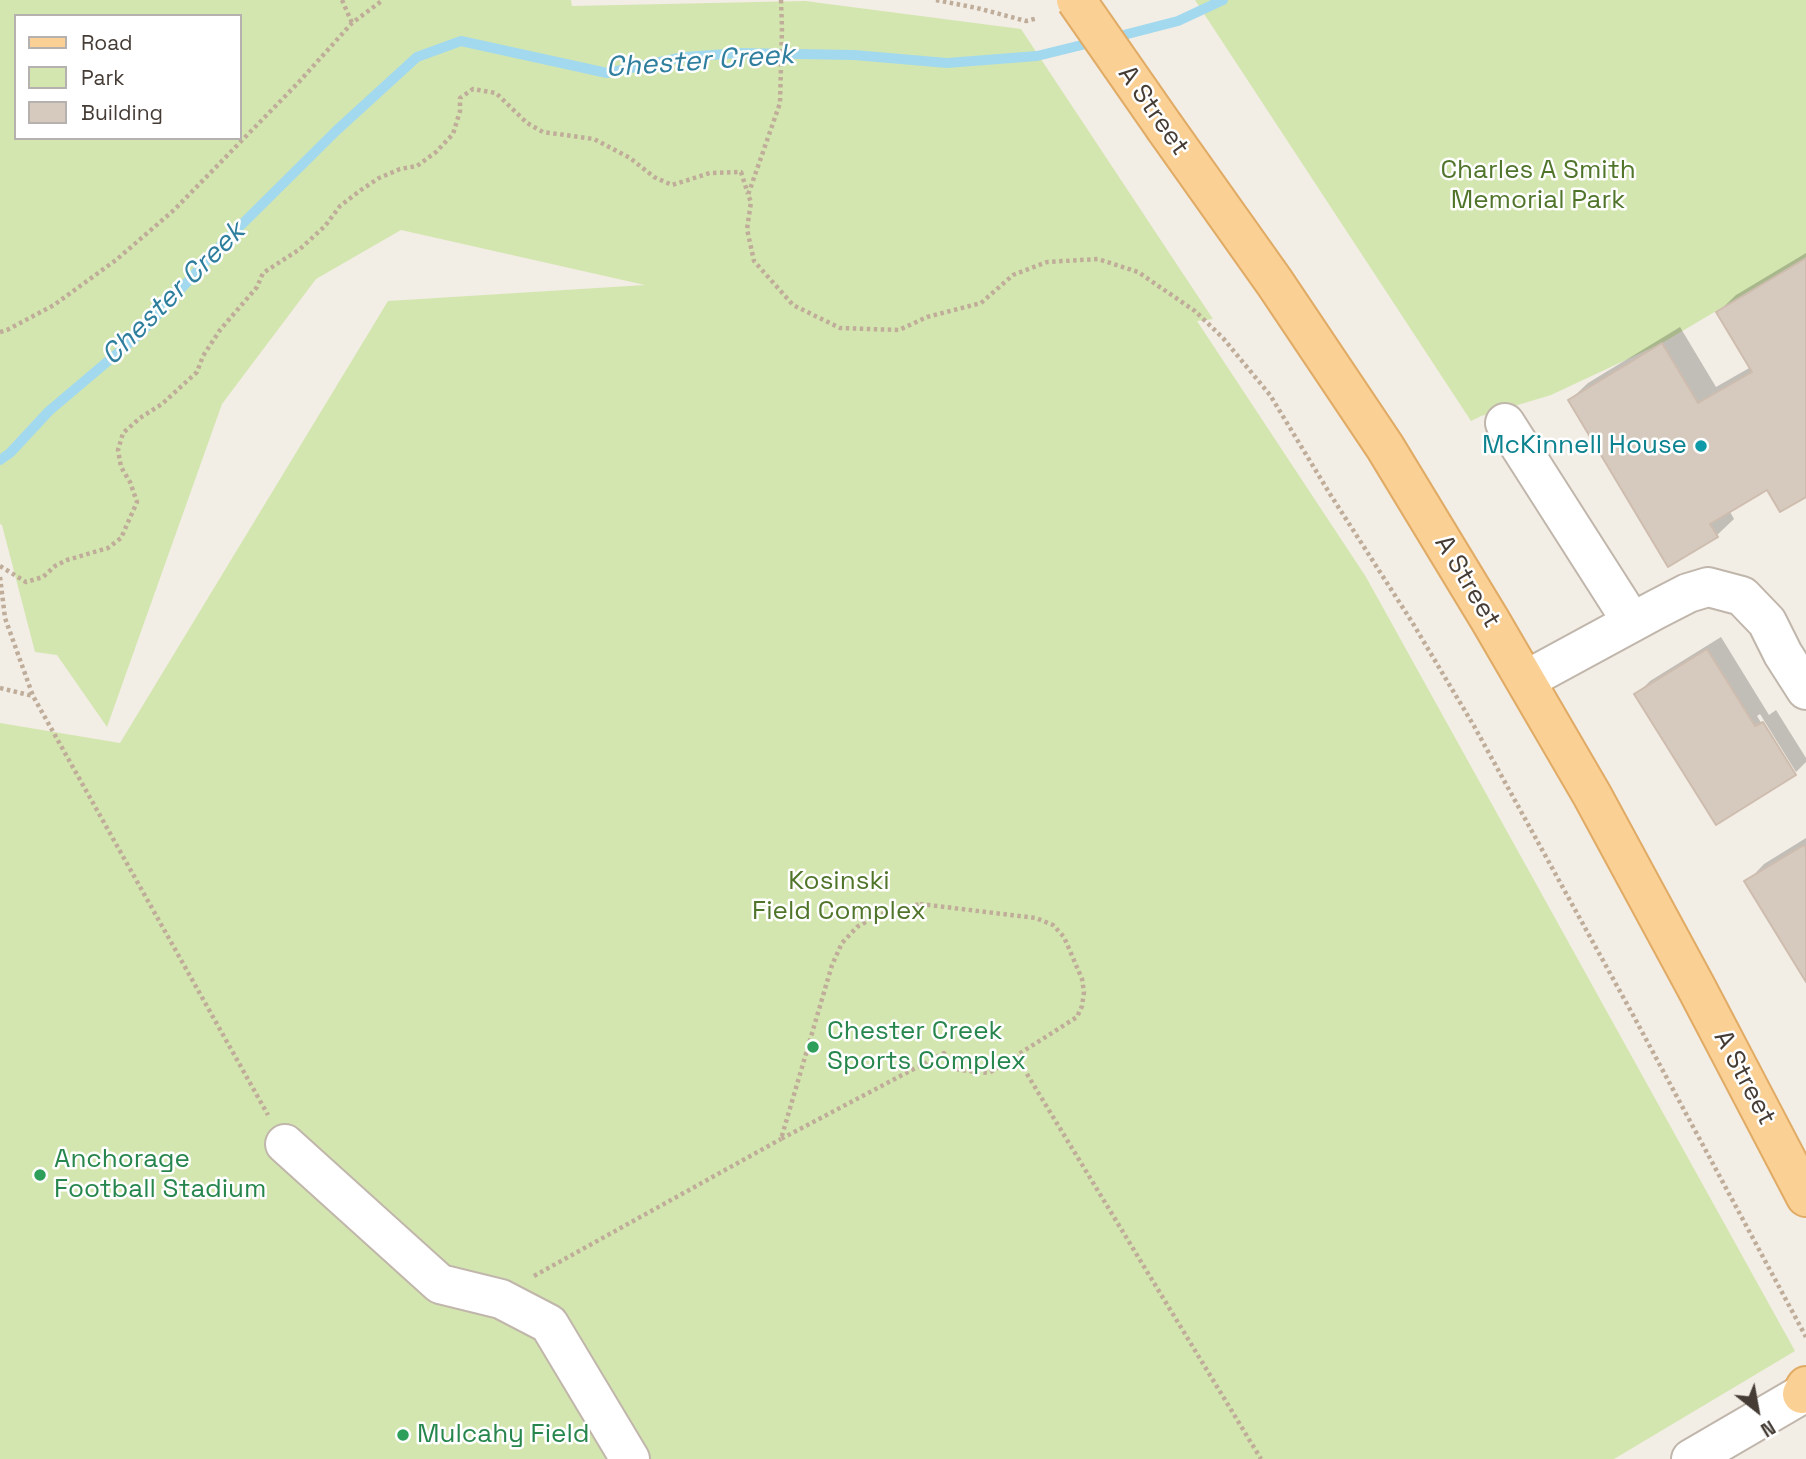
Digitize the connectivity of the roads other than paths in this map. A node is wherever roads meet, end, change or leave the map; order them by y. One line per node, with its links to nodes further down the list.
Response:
1 (1076, 0): 4 (main road, A Street, bridge)
2 (1505, 423): 3 (street)
3 (1632, 622): 4 (street); 5 (street)
4 (1526, 680): 7 (main road, A Street)
5 (1806, 690)
6 (285, 1144): 9 (street)
7 (1806, 1197)
8 (1805, 1391): 10 (street)
9 (630, 1459)
10 (1691, 1459)

